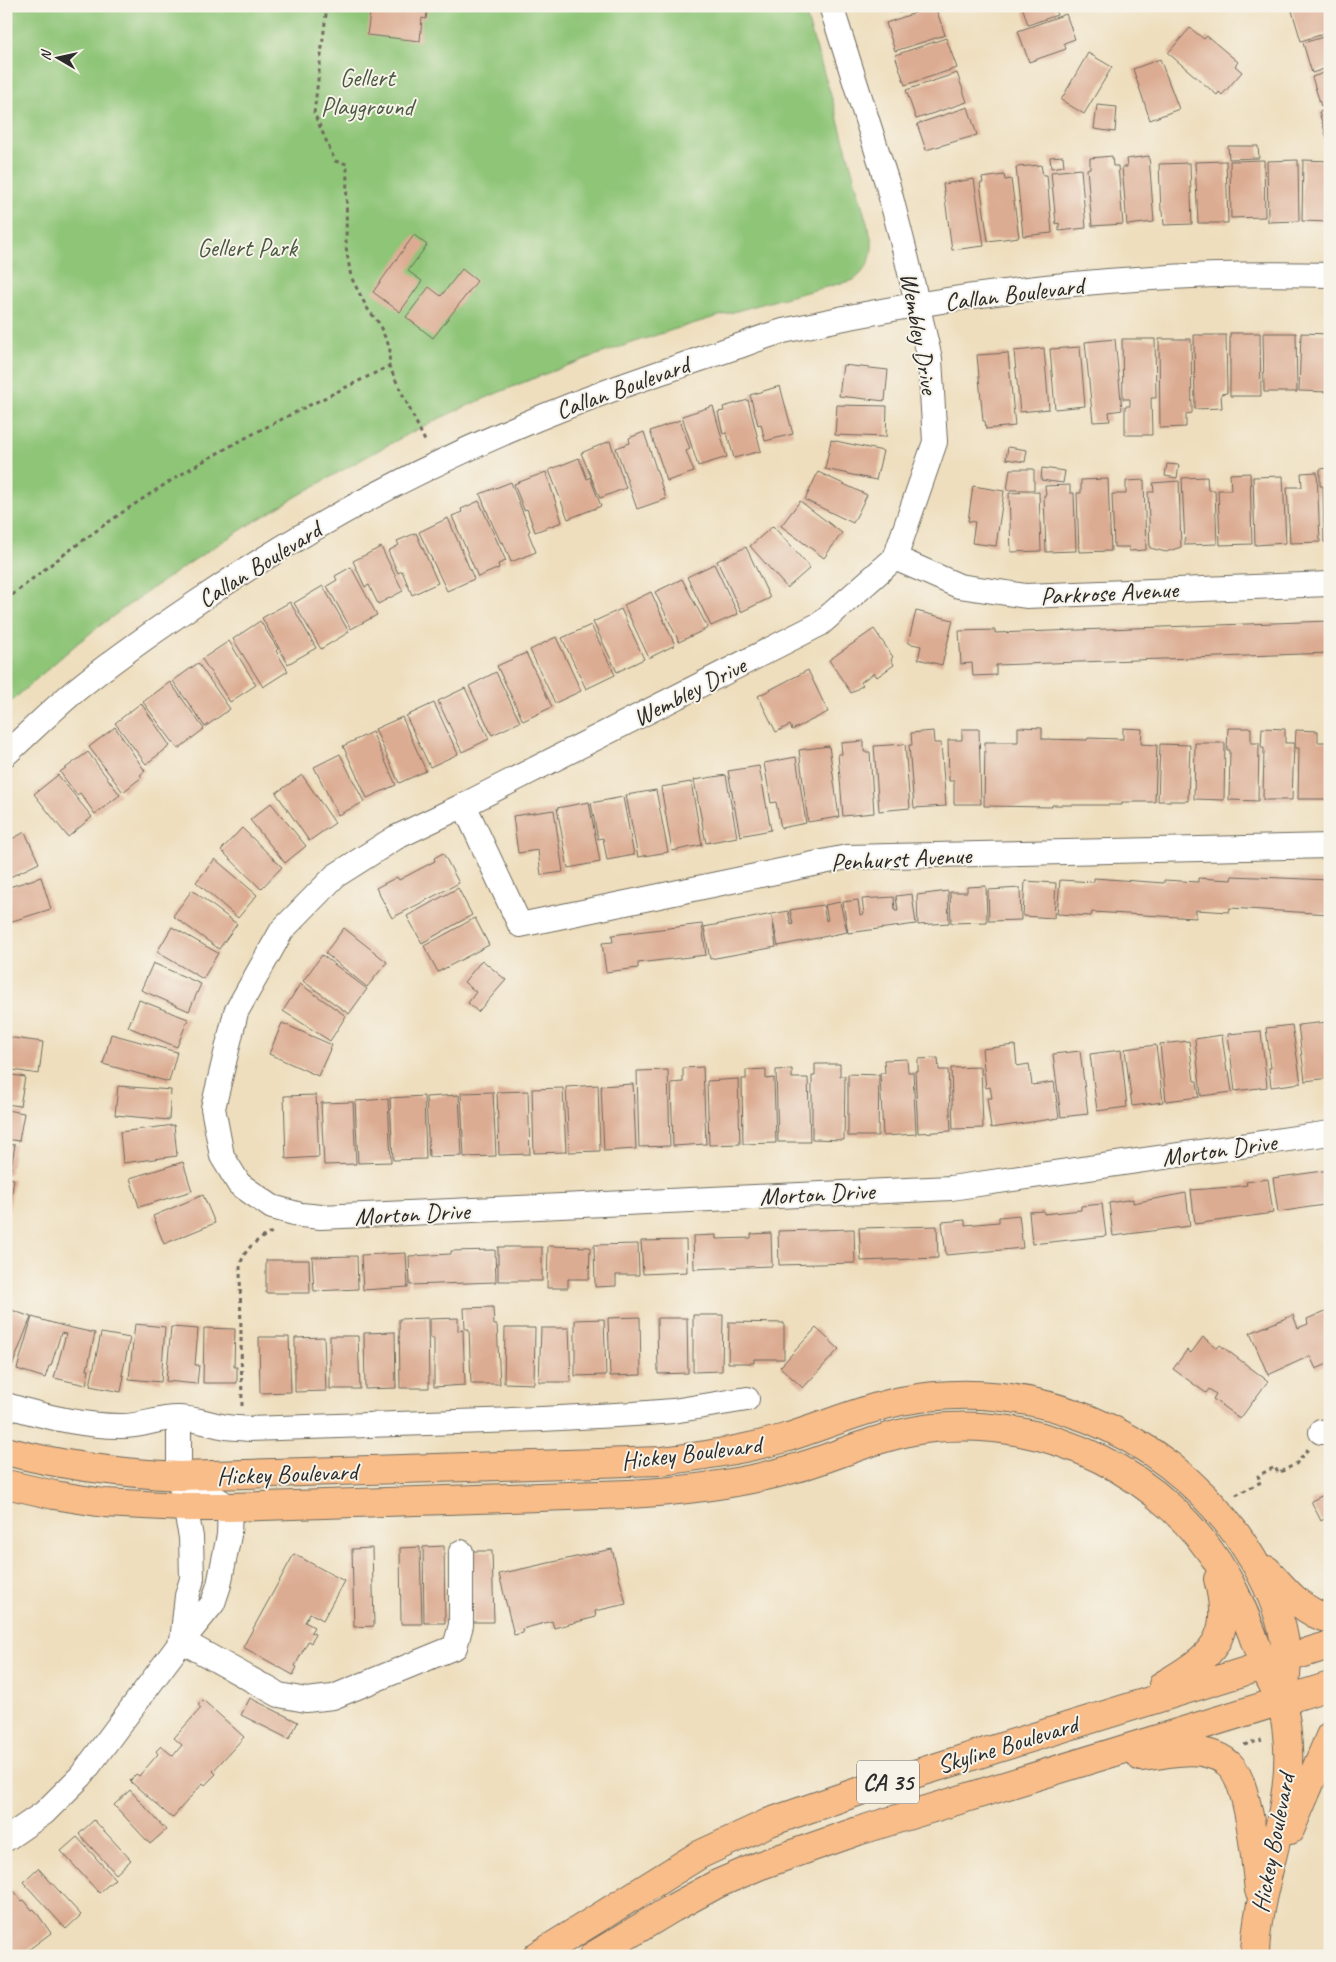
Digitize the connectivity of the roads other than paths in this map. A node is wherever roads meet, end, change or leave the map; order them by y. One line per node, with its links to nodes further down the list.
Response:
1 (831, 6): 3 (street, Wembley Drive)
2 (1330, 275): 3 (street, Callan Boulevard)
3 (917, 305): 4 (street, Wembley Drive); 6 (street, Callan Boulevard)
4 (895, 558): 5 (street, Parkrose Avenue); 7 (street, Wembley Drive)
5 (1330, 584)
6 (6, 754)
7 (464, 805): 8 (street, Penhurst Avenue); 10 (street, Wembley Drive)
8 (1330, 846)
9 (1330, 1133): 10 (street, Morton Drive)
10 (301, 1216)
11 (747, 1399): 13 (street, Hickey Boulevard)
12 (6, 1405): 13 (street, Hickey Boulevard)
13 (178, 1418): 15 (street)
14 (6, 1451): 15 (main road, Hickey Boulevard)
15 (179, 1476): 17 (street); 18 (street); 19 (main road, Hickey Boulevard)
16 (6, 1484): 17 (main road, Hickey Boulevard)
17 (184, 1507): 18 (main road, Hickey Boulevard); 23 (street)
18 (230, 1507): 21 (main road, Hickey Boulevard); 23 (street)
19 (1244, 1545): 22 (main road); 25 (main road, Hickey Boulevard)
20 (461, 1552): 23 (street)
21 (1212, 1554): 25 (main road, Hickey Boulevard); 28 (main road)
22 (1330, 1619)
23 (182, 1641): 31 (street)
24 (1330, 1645): 25 (main road, Skyline Boulevard / CA 35)
25 (1275, 1662): 27 (main road, Hickey Boulevard); 28 (main road, Skyline Boulevard / CA 35)
26 (1330, 1686): 27 (main road, Skyline Boulevard / CA 35)
27 (1281, 1701): 30 (main road, Skyline Boulevard / CA 35); 32 (main road, Hickey Boulevard)
28 (1121, 1709): 33 (main road, Skyline Boulevard / CA 35)
29 (1330, 1736): 32 (main road)
30 (1080, 1764): 32 (main road); 34 (main road, Skyline Boulevard / CA 35)
31 (6, 1840)
32 (1261, 1901): 35 (main road, Hickey Boulevard)
33 (538, 1956)
34 (593, 1956)
35 (1255, 1956)

